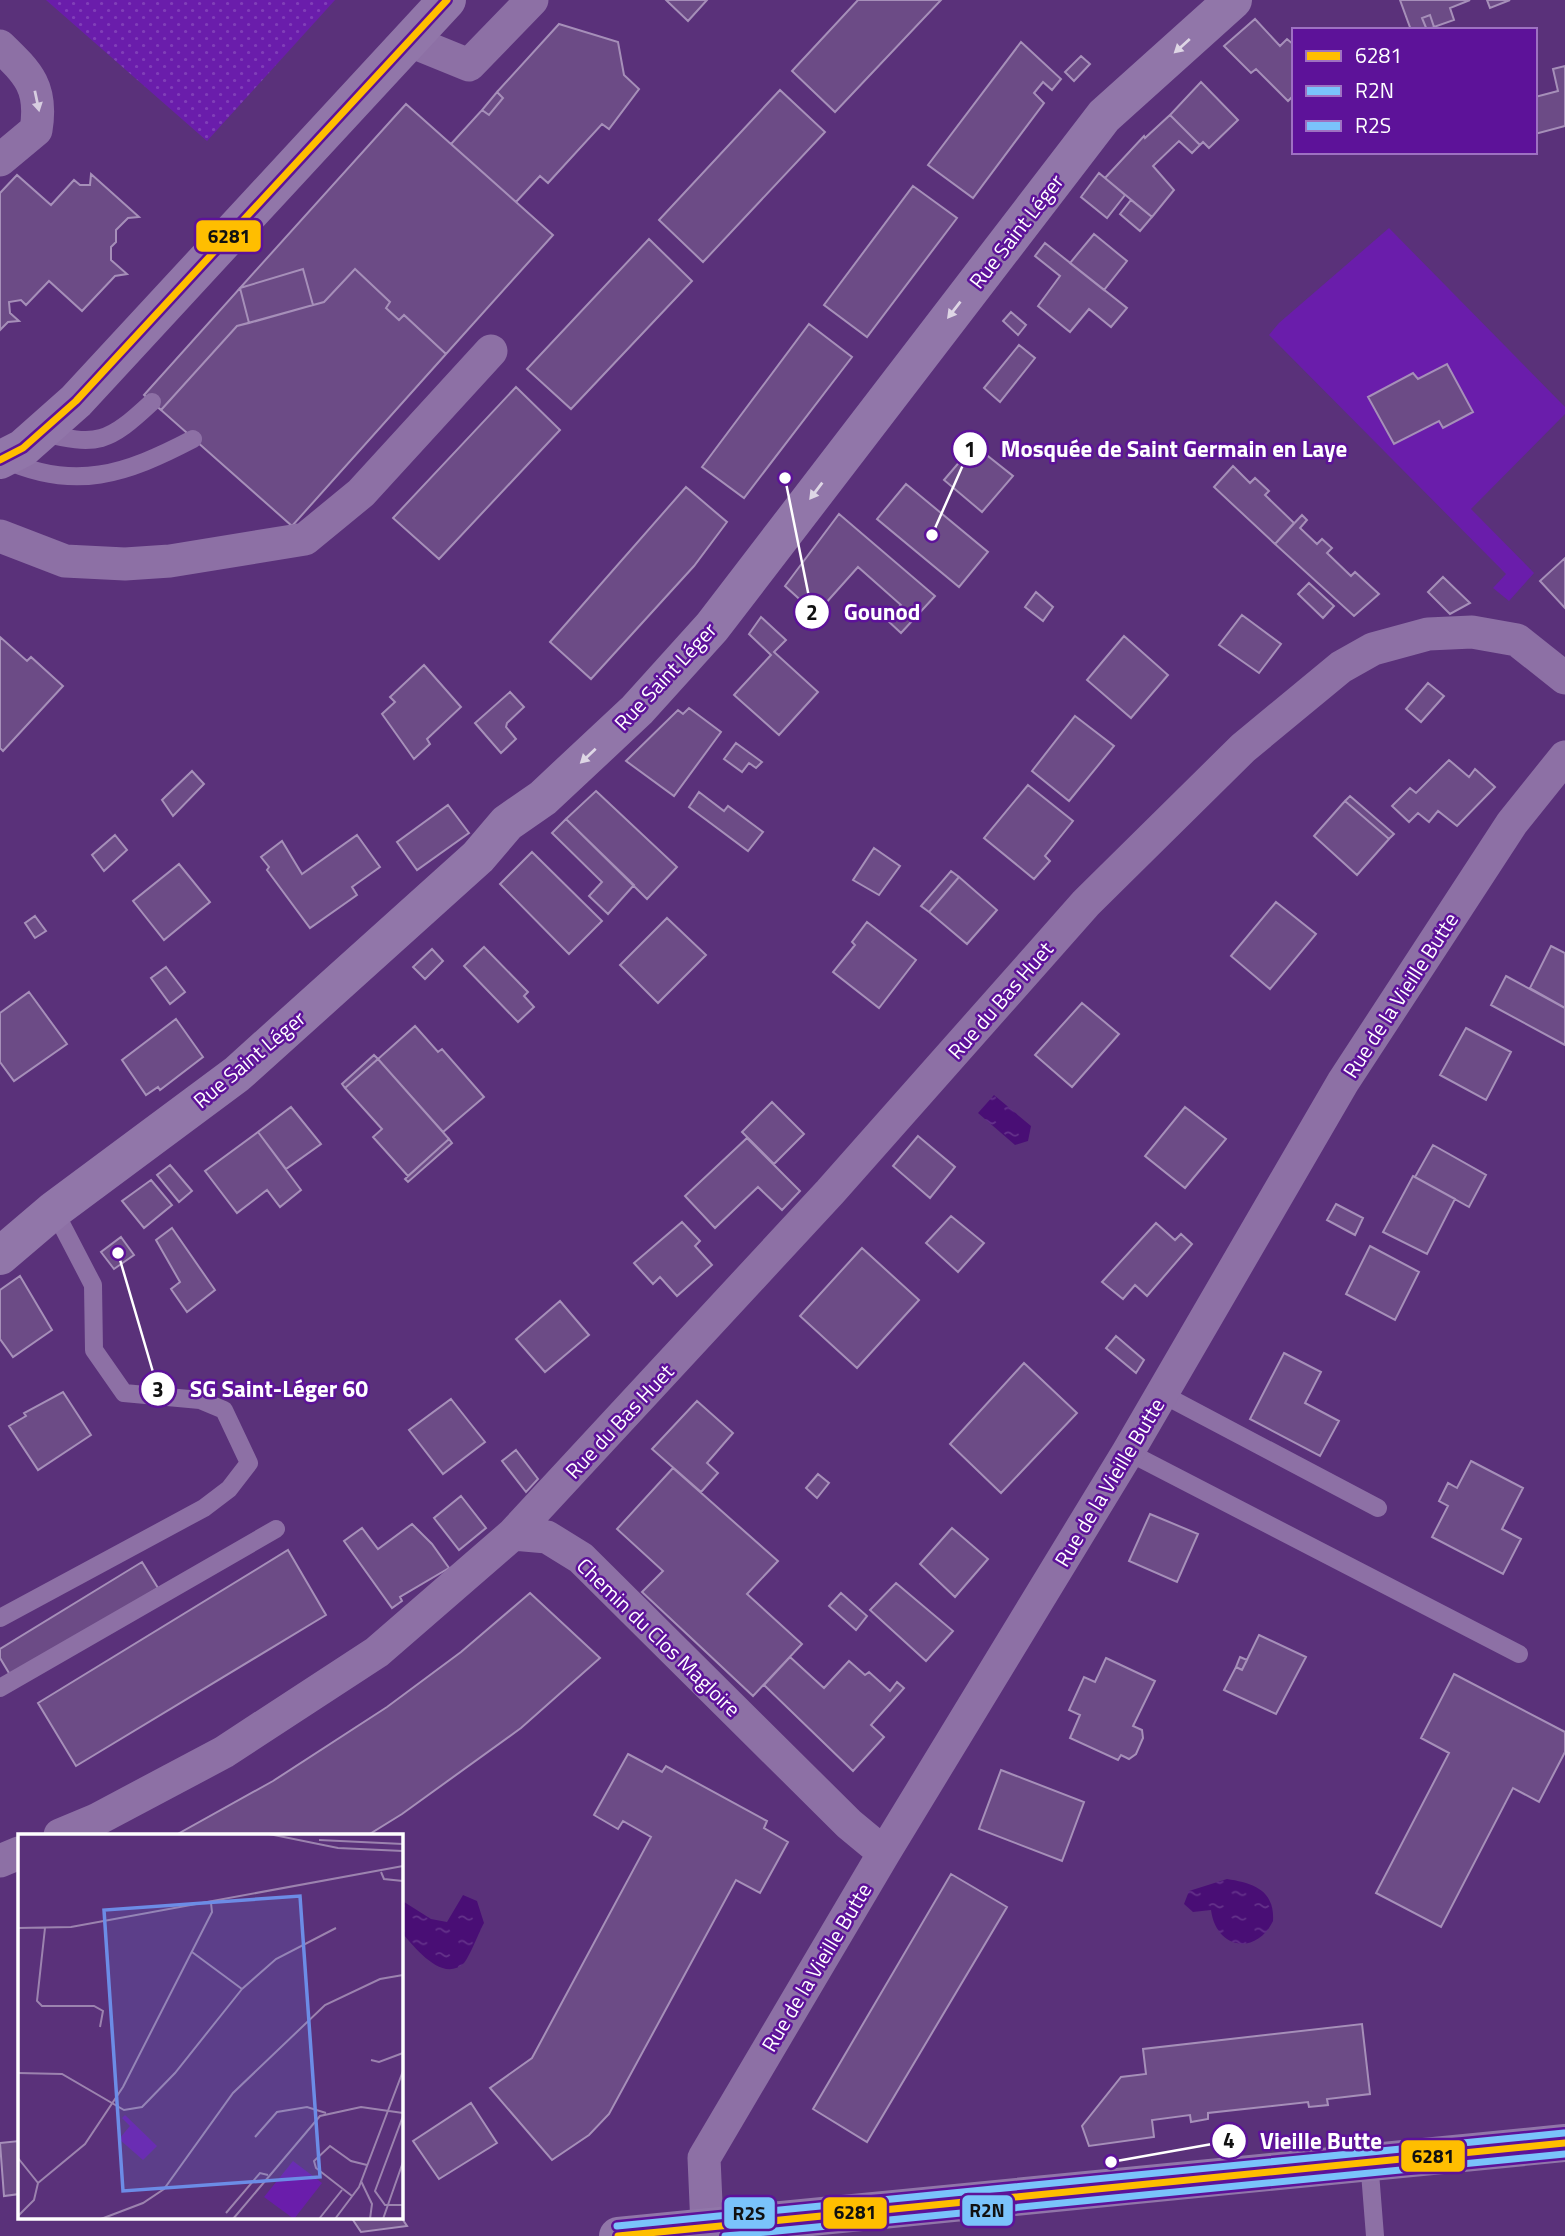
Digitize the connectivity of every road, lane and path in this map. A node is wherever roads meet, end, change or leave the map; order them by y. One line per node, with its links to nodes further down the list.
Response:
1 (447, 0): 4 (street)
2 (532, 0): 4 (street)
3 (1233, 0): 15 (street, Rue Saint Léger, one-way to 15)
4 (410, 41): 9 (street)
5 (0, 46): 6 (street, one-way to 6)
6 (0, 160)
7 (491, 351): 12 (street)
8 (152, 402): 9 (lane)
9 (40, 432): 11 (street)
10 (193, 439): 11 (lane)
11 (1, 460)
12 (0, 536)
13 (1565, 678): 21 (street, Rue du Bas Huet)
14 (1565, 757): 17 (street, Rue de la Vieille Butte)
15 (54, 1210): 16 (street, Rue Saint Léger); 22 (lane)
16 (0, 1256)
17 (1162, 1394): 18 (street, Rue de la Vieille Butte); 19 (lane)
18 (1128, 1452): 23 (lane); 27 (street, Rue de la Vieille Butte)
19 (1378, 1508)
20 (275, 1529): 24 (lane)
21 (513, 1534): 25 (street); 27 (street, Chemin du Clos Magloire)
22 (0, 1618)
23 (1519, 1654)
24 (0, 1688)
25 (62, 1834)
26 (18, 1853): 28 (street)
27 (884, 1853): 31 (street, Rue de la Vieille Butte)
28 (0, 1861)
29 (1565, 2143): 30 (street)
30 (1369, 2160): 31 (street); 33 (lane)
31 (707, 2226): 32 (street)
32 (618, 2236)
33 (1375, 2236)

